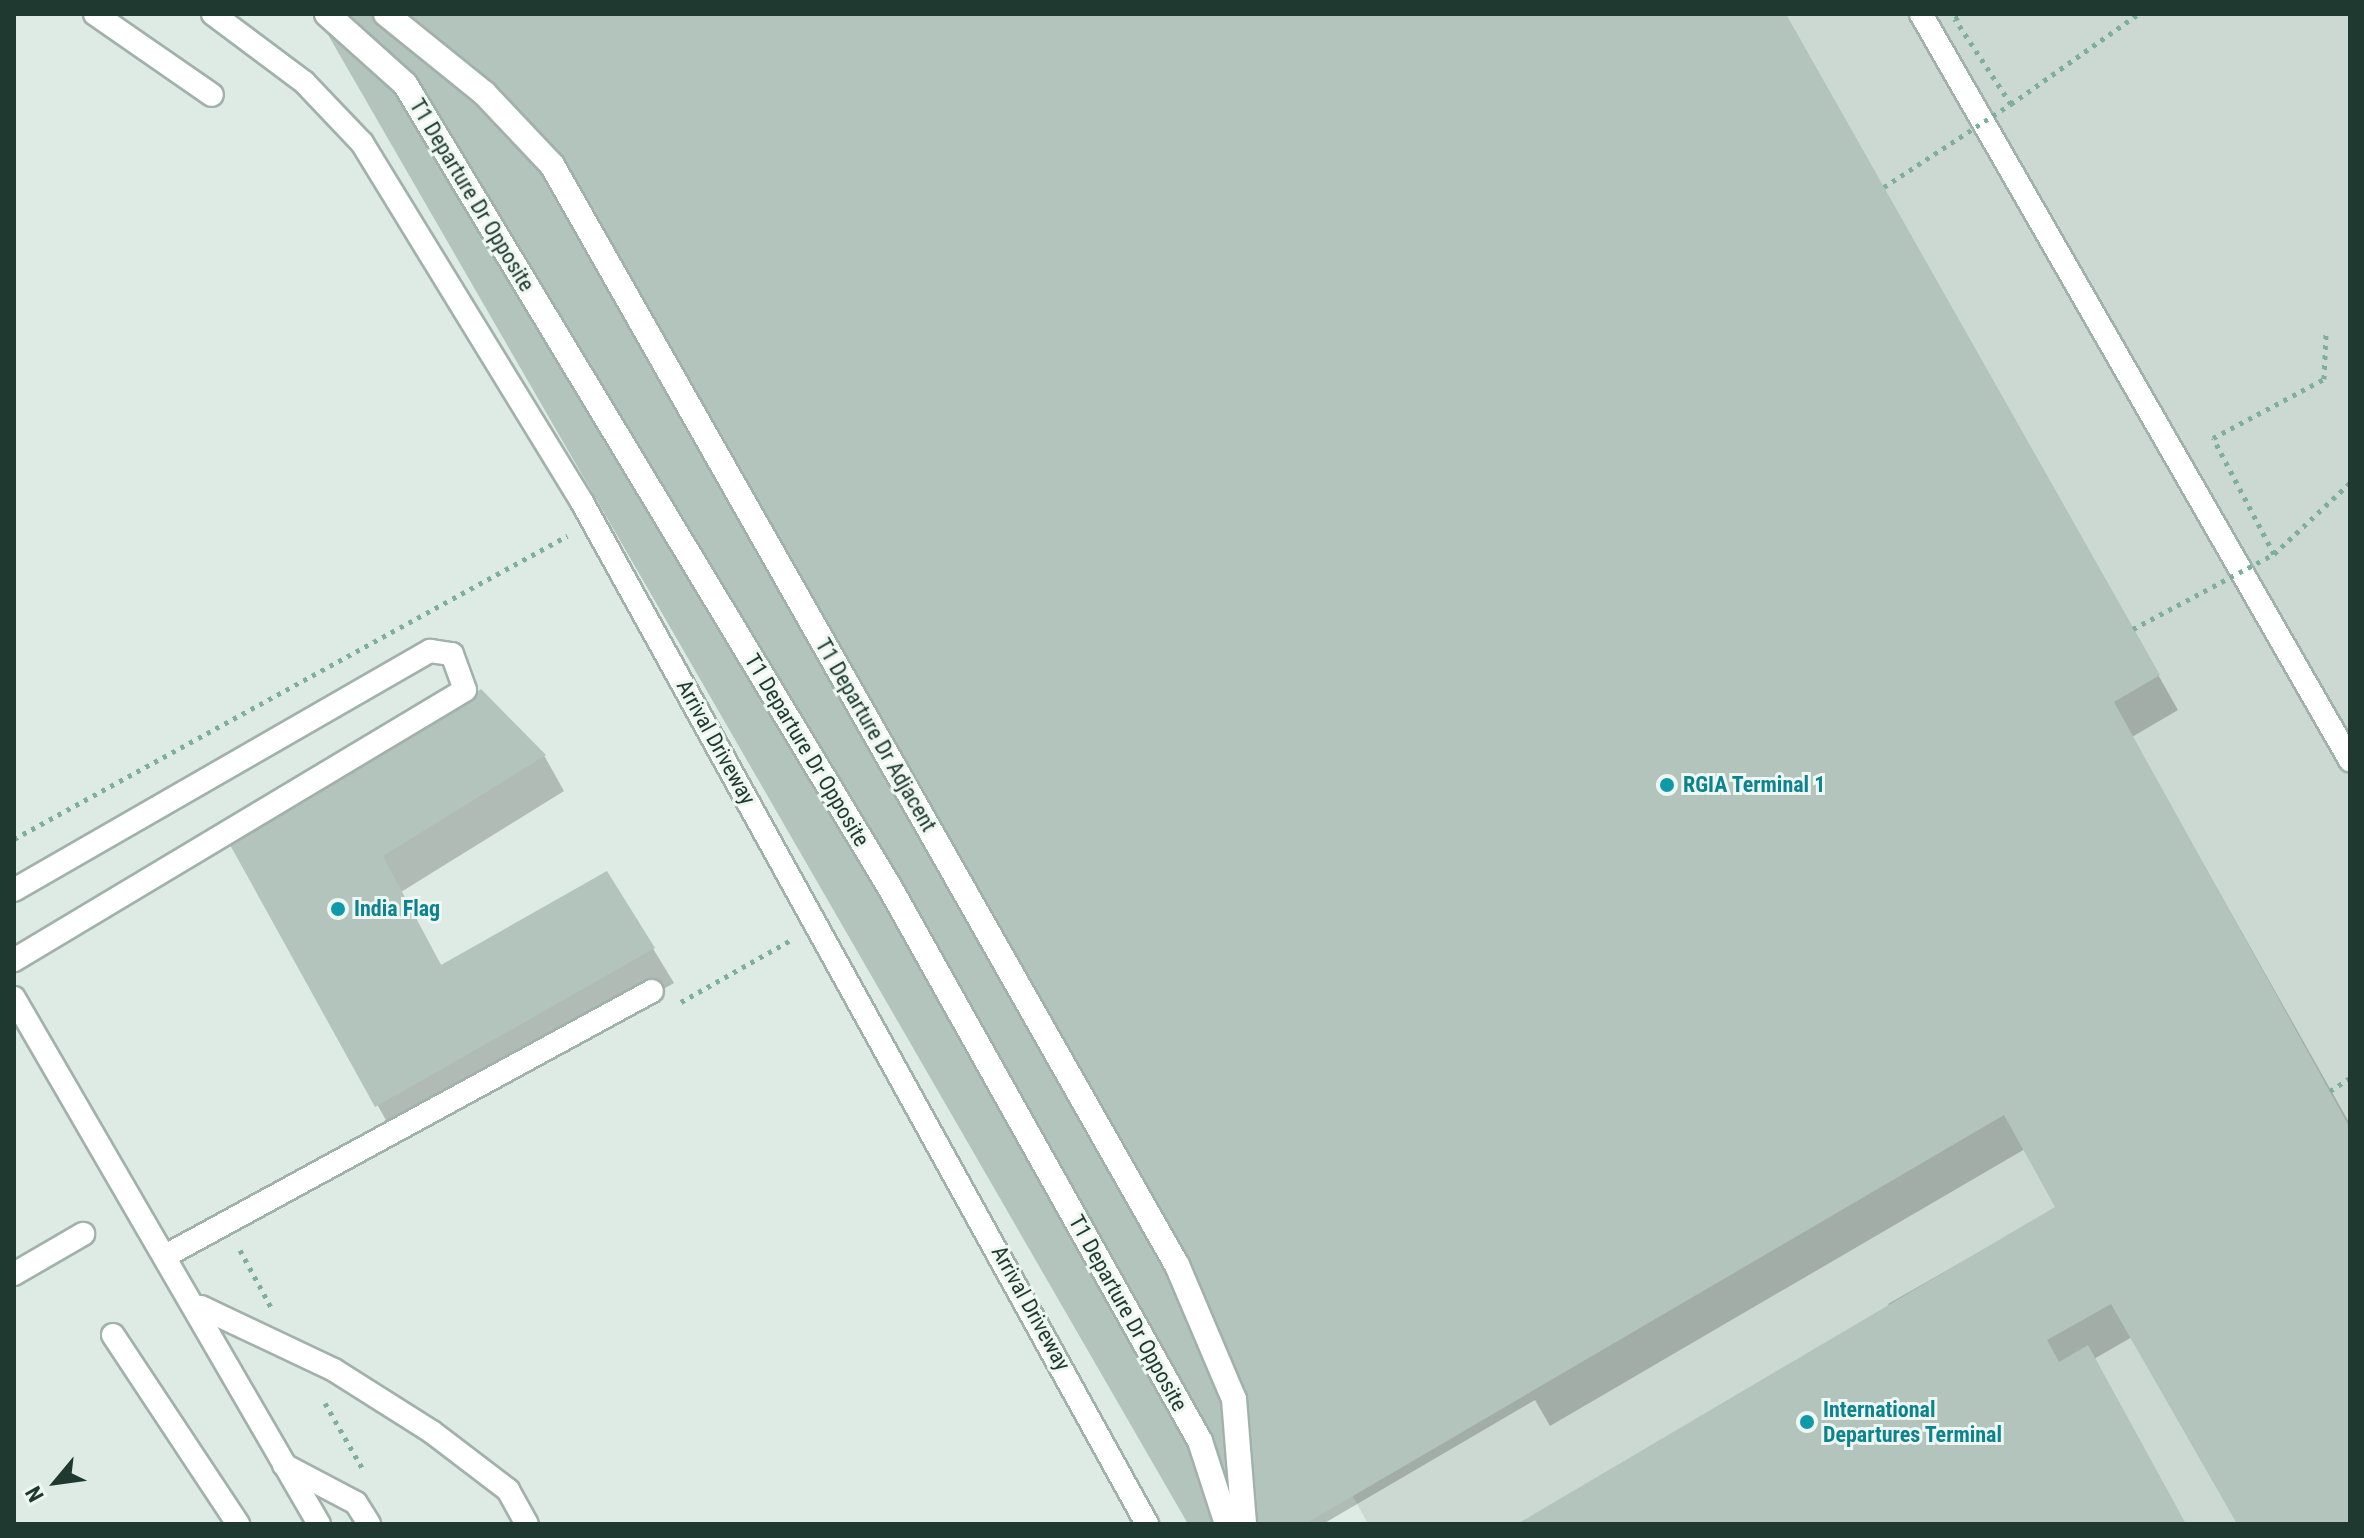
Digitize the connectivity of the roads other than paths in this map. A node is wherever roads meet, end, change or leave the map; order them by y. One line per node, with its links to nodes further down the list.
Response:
1 (95, 14): 6 (lane)
2 (213, 14): 22 (lane, Arrival Driveway)
3 (327, 14): 23 (street, T1 Departure Dr Opposite)
4 (386, 14): 24 (street, T1 Departure Dr Adjacent)
5 (1921, 14): 7 (lane)
6 (212, 95)
7 (2350, 760)
8 (14, 890): 9 (lane)
9 (14, 960)
10 (652, 991): 13 (lane)
11 (14, 998): 13 (lane)
12 (83, 1234): 14 (lane)
13 (167, 1255): 15 (lane)
14 (14, 1274)
15 (197, 1305): 17 (lane); 21 (lane)
16 (113, 1335): 18 (lane)
17 (284, 1465): 19 (lane); 20 (lane)
18 (238, 1524)
19 (319, 1524)
20 (369, 1524)
21 (527, 1524)
22 (1147, 1524)
23 (1227, 1524)
24 (1244, 1524)

